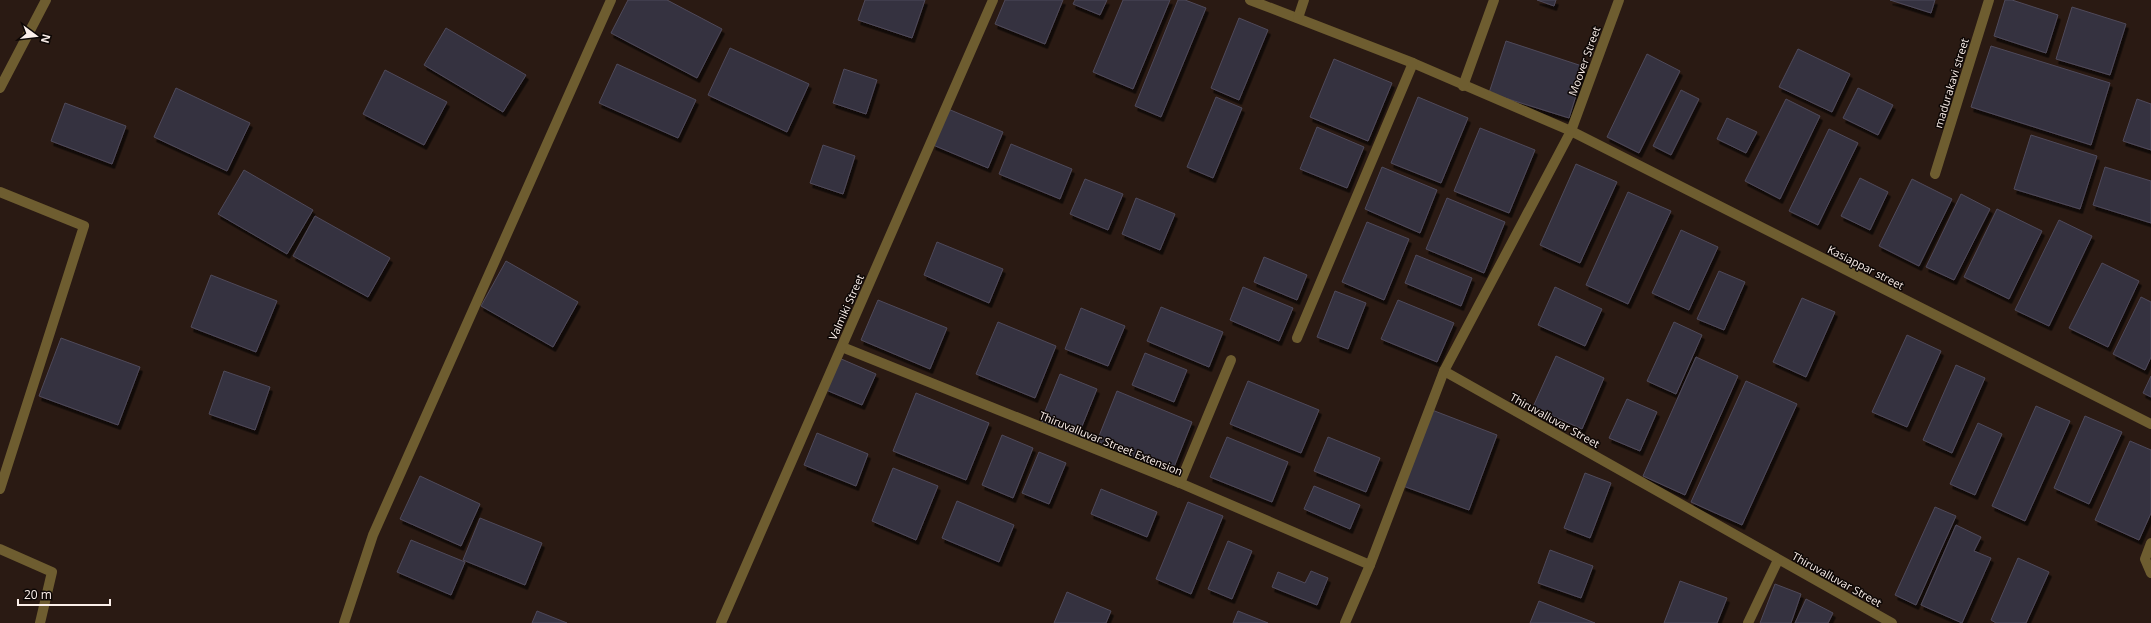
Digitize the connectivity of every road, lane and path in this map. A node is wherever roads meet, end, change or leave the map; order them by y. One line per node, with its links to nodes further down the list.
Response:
1 (46, 0): 12 (street)
2 (610, 0): 29 (street)
3 (993, 0): 17 (street, Valmiki Street)
4 (1250, 0): 9 (street, Kasiappar street)
5 (1304, 0): 9 (street)
6 (1494, 0): 11 (street)
7 (1620, 0): 13 (street, Moover Street)
8 (1989, 0): 14 (street, madurakavi street)
9 (1298, 18): 10 (street, Kasiappar street)
10 (1413, 63): 11 (street, Kasiappar street); 16 (street)
11 (1463, 86): 13 (street, Kasiappar street)
12 (0, 88)
13 (1571, 131): 19 (street); 20 (street, Kasiappar street)
14 (1935, 174)
15 (0, 192): 22 (street)
16 (1297, 338)
17 (842, 347): 21 (street, Thiruvalluvar Street Extension); 30 (street, Valmiki Street)
18 (1231, 360): 21 (street)
19 (1444, 371): 25 (street, Thiruvalluvar Street); 26 (street)
20 (2151, 424)
21 (1180, 483): 26 (street, Thiruvalluvar Street Extension)
22 (0, 489)
23 (2151, 544): 27 (street)
24 (0, 549): 28 (street)
25 (1778, 560): 32 (street); 33 (street, Thiruvalluvar Street)
26 (1370, 565): 31 (street)
27 (2151, 573)
28 (40, 623)
29 (344, 623)
30 (721, 623)
31 (1345, 623)
32 (1748, 623)
33 (1892, 623)

